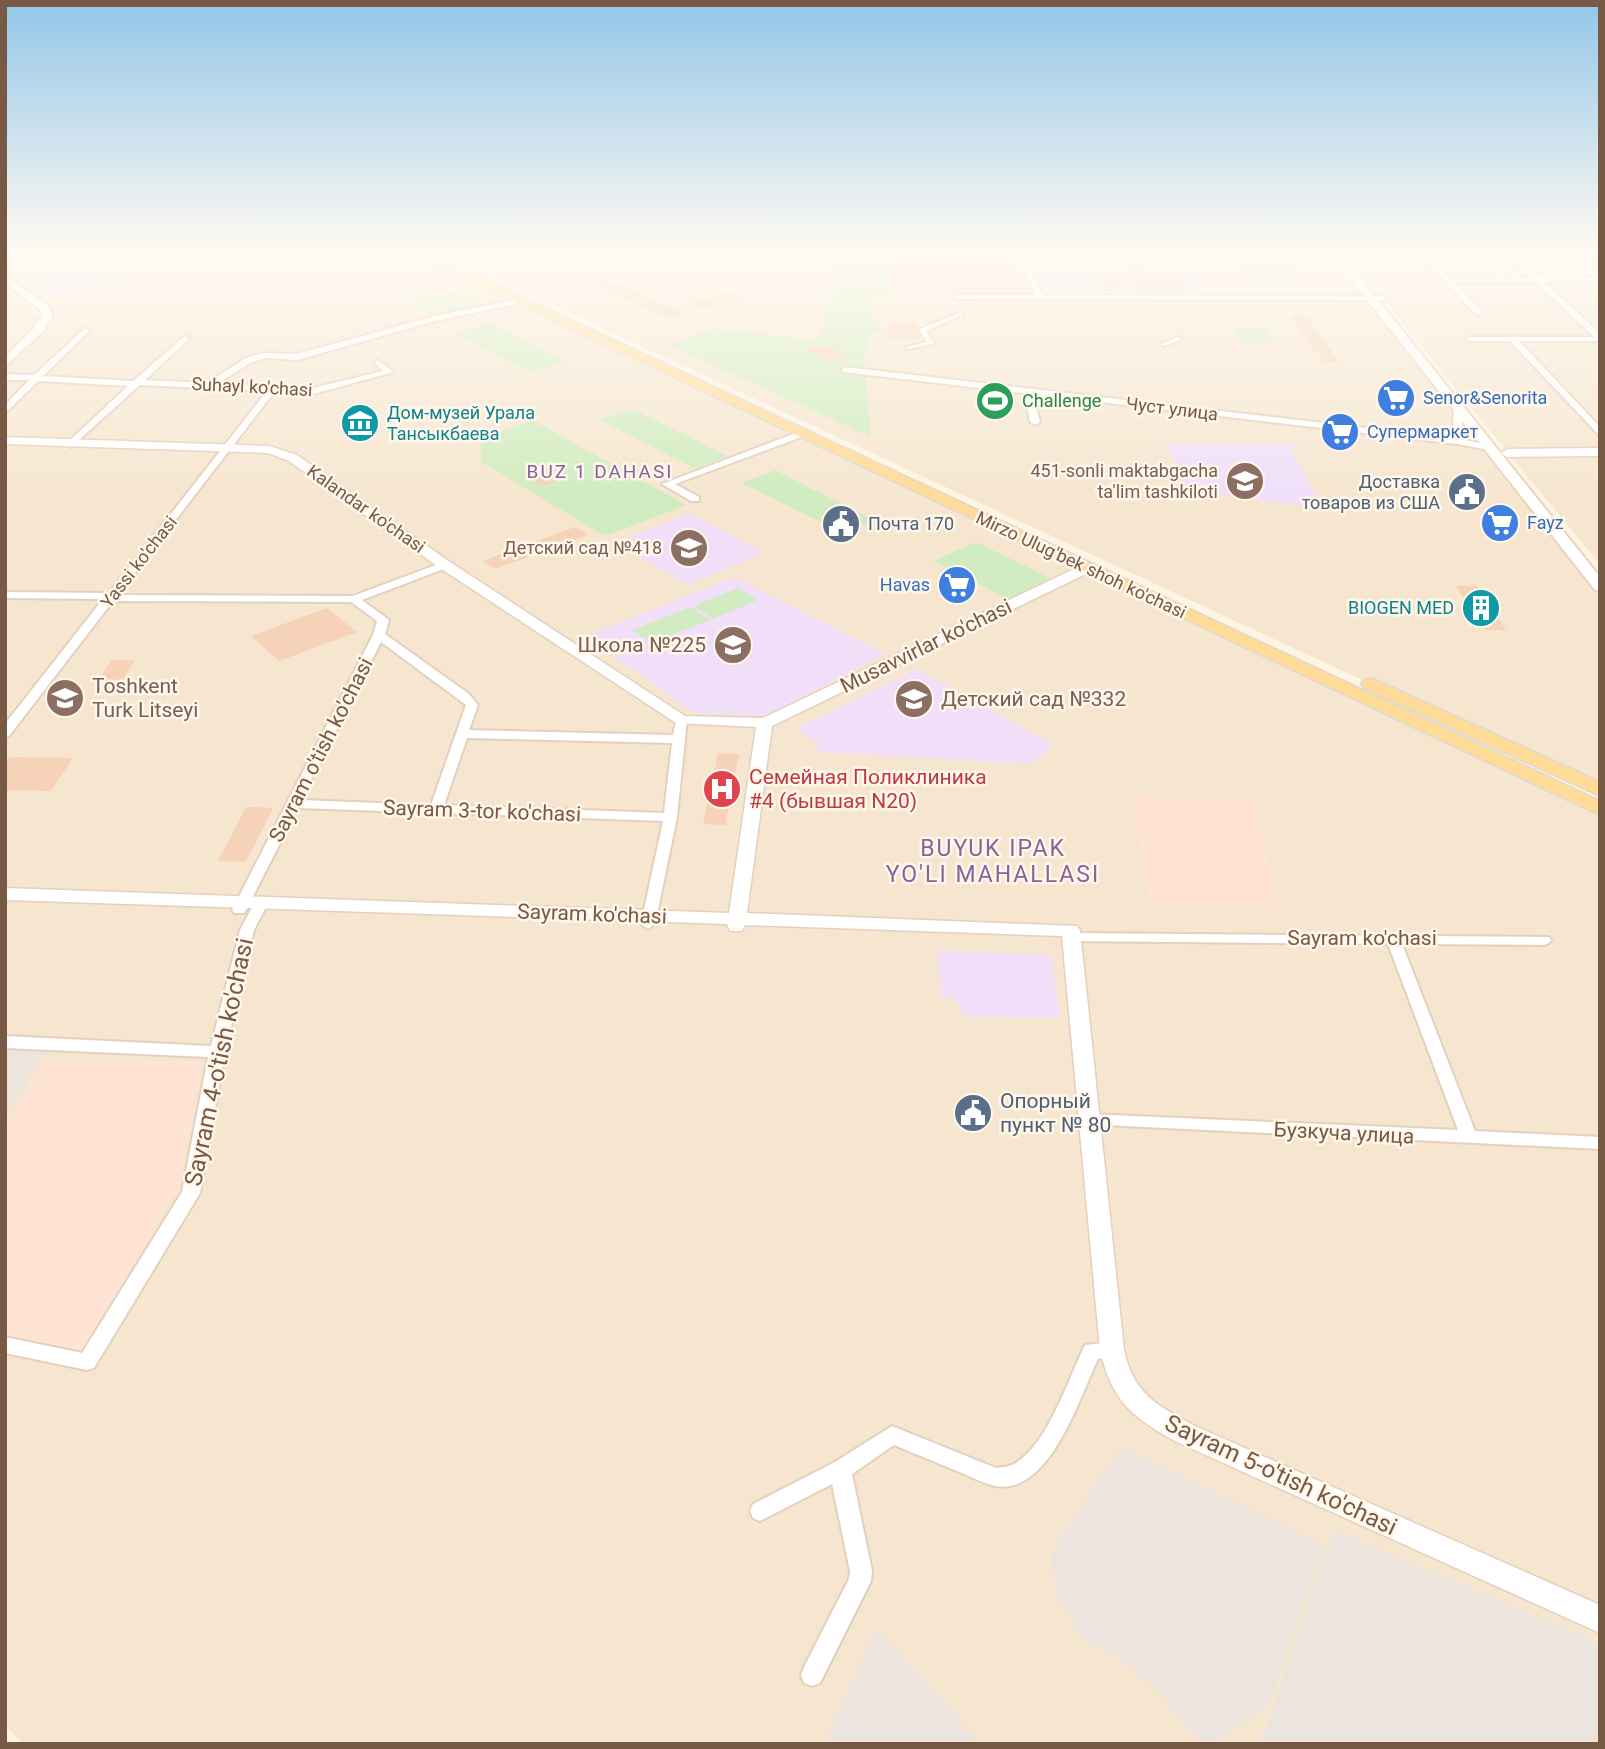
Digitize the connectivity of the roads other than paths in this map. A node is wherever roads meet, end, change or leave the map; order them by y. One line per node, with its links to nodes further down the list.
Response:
1 (28, 332): 17 (main road)
2 (37, 332): 19 (main road)
3 (83, 332): 22 (street)
4 (389, 332): 24 (street)
5 (590, 332): 31 (main road, Mirzo Ulug'bek shoh ko'chasi)
6 (594, 332): 39 (main road, Mirzo Ulug'bek shoh ko'chasi)
7 (923, 332): 16 (street)
8 (1401, 332): 27 (main road)
9 (1402, 332): 36 (main road)
10 (185, 338): 23 (street, Suhayl ko'chasi)
11 (1178, 339): 15 (street)
12 (1469, 339): 14 (street)
13 (1600, 339): 14 (street)
14 (1513, 340): 30 (street)
15 (1164, 344)
16 (909, 347)
17 (5, 354)
18 (378, 363): 25 (street, Suhayl ko'chasi)
19 (5, 364)
20 (846, 370): 33 (street, Чуст улица)
21 (5, 377): 22 (street, Suhayl ko'chasi)
22 (36, 378): 23 (street, Suhayl ko'chasi); 28 (street)
23 (137, 383): 24 (street, Suhayl ko'chasi); 34 (street, Suhayl ko'chasi)
24 (208, 384): 25 (street, Suhayl ko'chasi)
25 (272, 390): 35 (street, Yassi ko'chasi)
26 (1030, 399): 29 (street)
27 (1458, 408): 33 (street); 36 (main road)
28 (5, 410)
29 (1035, 422)
30 (1600, 433)
31 (801, 434): 38 (street); 39 (main road, Mirzo Ulug'bek shoh ko'chasi)
32 (5, 440): 34 (street, Kalandar ko'chasi)
33 (1457, 441): 36 (street, Чуст улица)
34 (71, 444): 35 (street, Kalandar ko'chasi)
35 (225, 450): 40 (street, Kalandar ko'chasi); 45 (street, Yassi ko'chasi)
36 (1496, 452): 37 (street); 41 (main road); 43 (main road)
37 (1600, 452)
38 (695, 499)
39 (1040, 538): 42 (main road, Mirzo Ulug'bek shoh ko'chasi); 53 (main road, Mirzo Ulug'bek shoh ko'chasi)
40 (445, 565): 46 (street); 48 (street, Kalandar ko'chasi)
41 (1600, 566)
42 (1087, 568): 49 (street, Musavvirlar ko'chasi); 56 (main road, Mirzo Ulug'bek shoh ko'chasi)
43 (1600, 587)
44 (5, 595): 45 (street)
45 (112, 597): 46 (street); 50 (street, Yassi ko'chasi)
46 (354, 598): 47 (street, Sayram o'tish ko'chasi)
47 (379, 635): 51 (street); 54 (street, Sayram o'tish ko'chasi)
48 (681, 720): 49 (street); 52 (street)
49 (765, 723): 62 (street)
50 (5, 733)
51 (462, 734): 52 (street); 55 (street)
52 (677, 739): 57 (street)
53 (1600, 790)
54 (293, 804): 55 (street, Sayram 3-tor ko'chasi); 60 (street, Sayram o'tish ko'chasi)
55 (436, 808): 57 (street, Sayram 3-tor ko'chasi)
56 (1600, 810)
57 (670, 817): 61 (street)
58 (5, 894): 60 (street, Sayram ko'chasi)
59 (5, 902): 60 (street, Sayram ko'chasi)
60 (250, 906): 61 (street, Sayram ko'chasi); 67 (street, Sayram 4-o'tish ko'chasi)
61 (649, 920): 62 (street, Sayram ko'chasi)
62 (736, 923): 63 (street, Sayram ko'chasi)
63 (1071, 934): 64 (street, Sayram ko'chasi); 68 (street, Sayram 5-o'tish ko'chasi)
64 (1393, 939): 65 (street, Sayram ko'chasi); 69 (street)
65 (1544, 940)
66 (5, 1042): 67 (street)
67 (218, 1052): 71 (street, Sayram 4-o'tish ko'chasi)
68 (1088, 1120): 69 (street, Бузкуча улица); 72 (street, Sayram 5-o'tish ko'chasi)
69 (1469, 1138): 70 (street, Бузкуча улица)
70 (1600, 1143)
71 (5, 1345)
72 (1112, 1350): 73 (street); 75 (street, Sayram 5-o'tish ko'chasi)
73 (842, 1469): 74 (street); 76 (street)
74 (760, 1511)
75 (1600, 1619)
76 (812, 1675)

